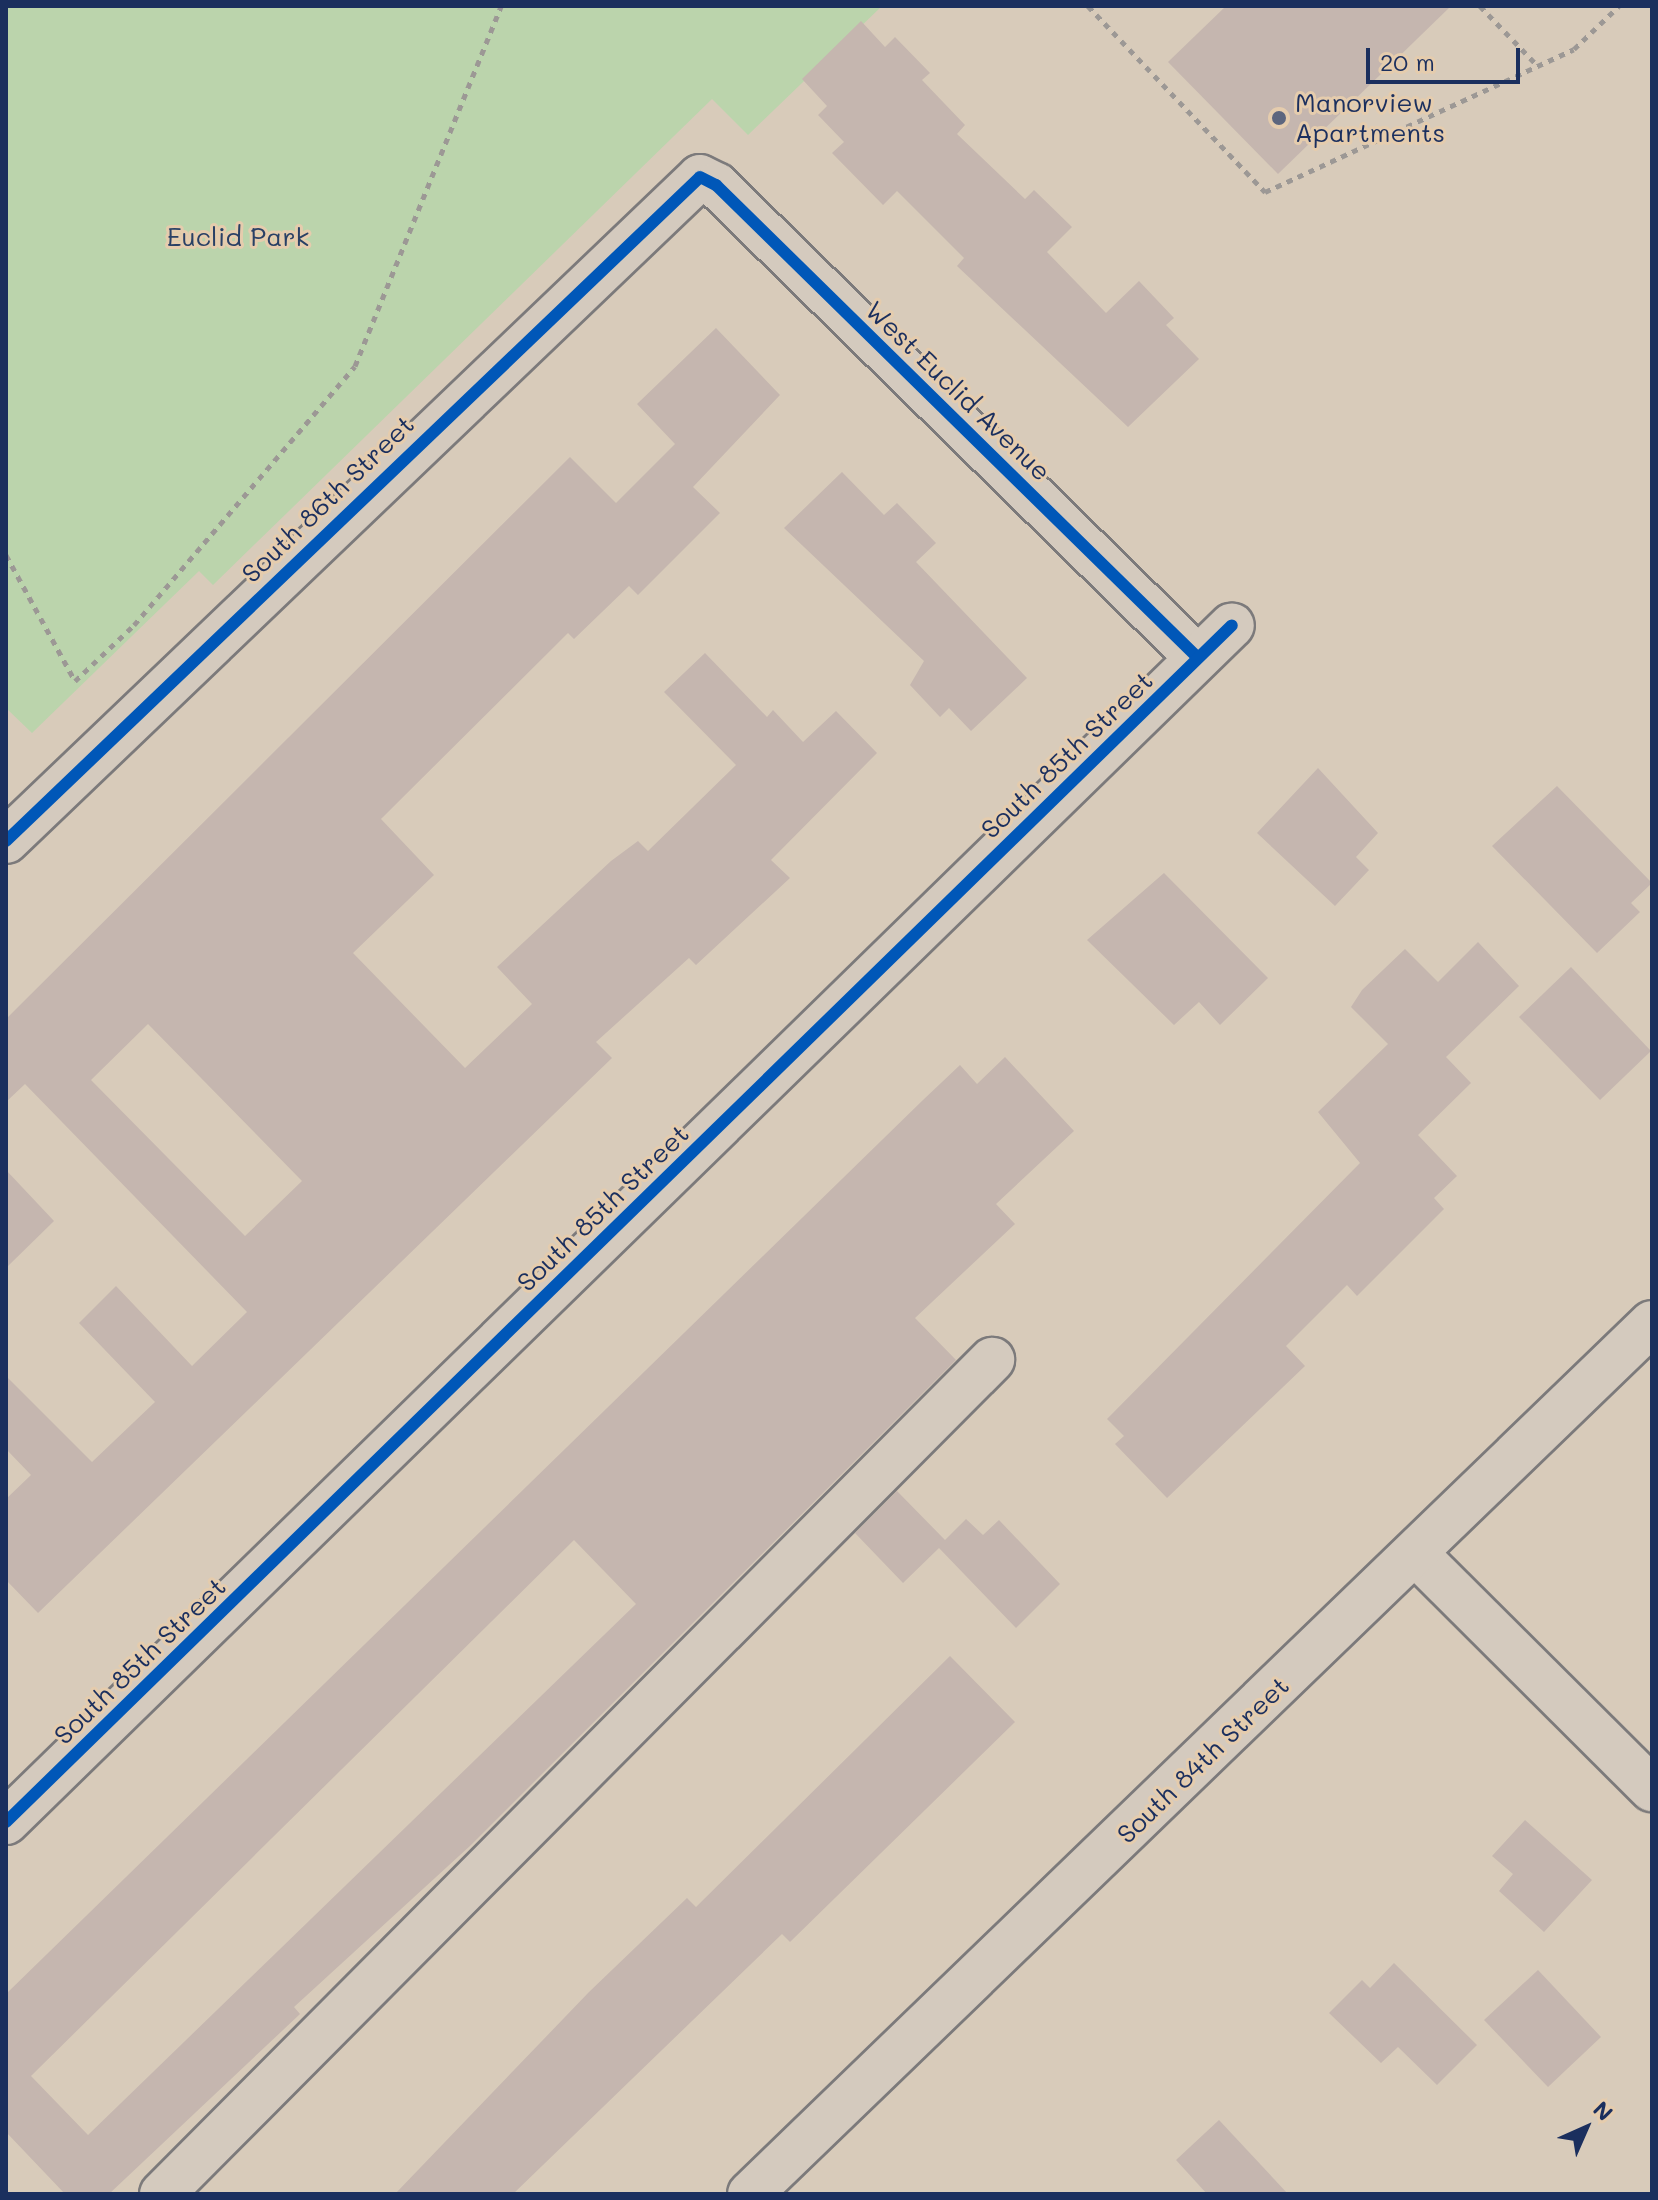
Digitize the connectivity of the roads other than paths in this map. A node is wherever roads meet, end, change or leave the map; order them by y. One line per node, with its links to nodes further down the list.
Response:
1 (681, 189): 3 (street, West Euclid Avenue); 4 (street, South 86th Street)
2 (1232, 625): 3 (street, South 85th Street)
3 (1197, 657): 9 (street, South 85th Street)
4 (6, 841)
5 (1652, 1323): 7 (street, South 84th Street)
6 (992, 1360): 10 (street)
7 (1417, 1555): 8 (street); 11 (street, South 84th Street)
8 (1652, 1789)
9 (6, 1822)
10 (162, 2194)
11 (750, 2194)

